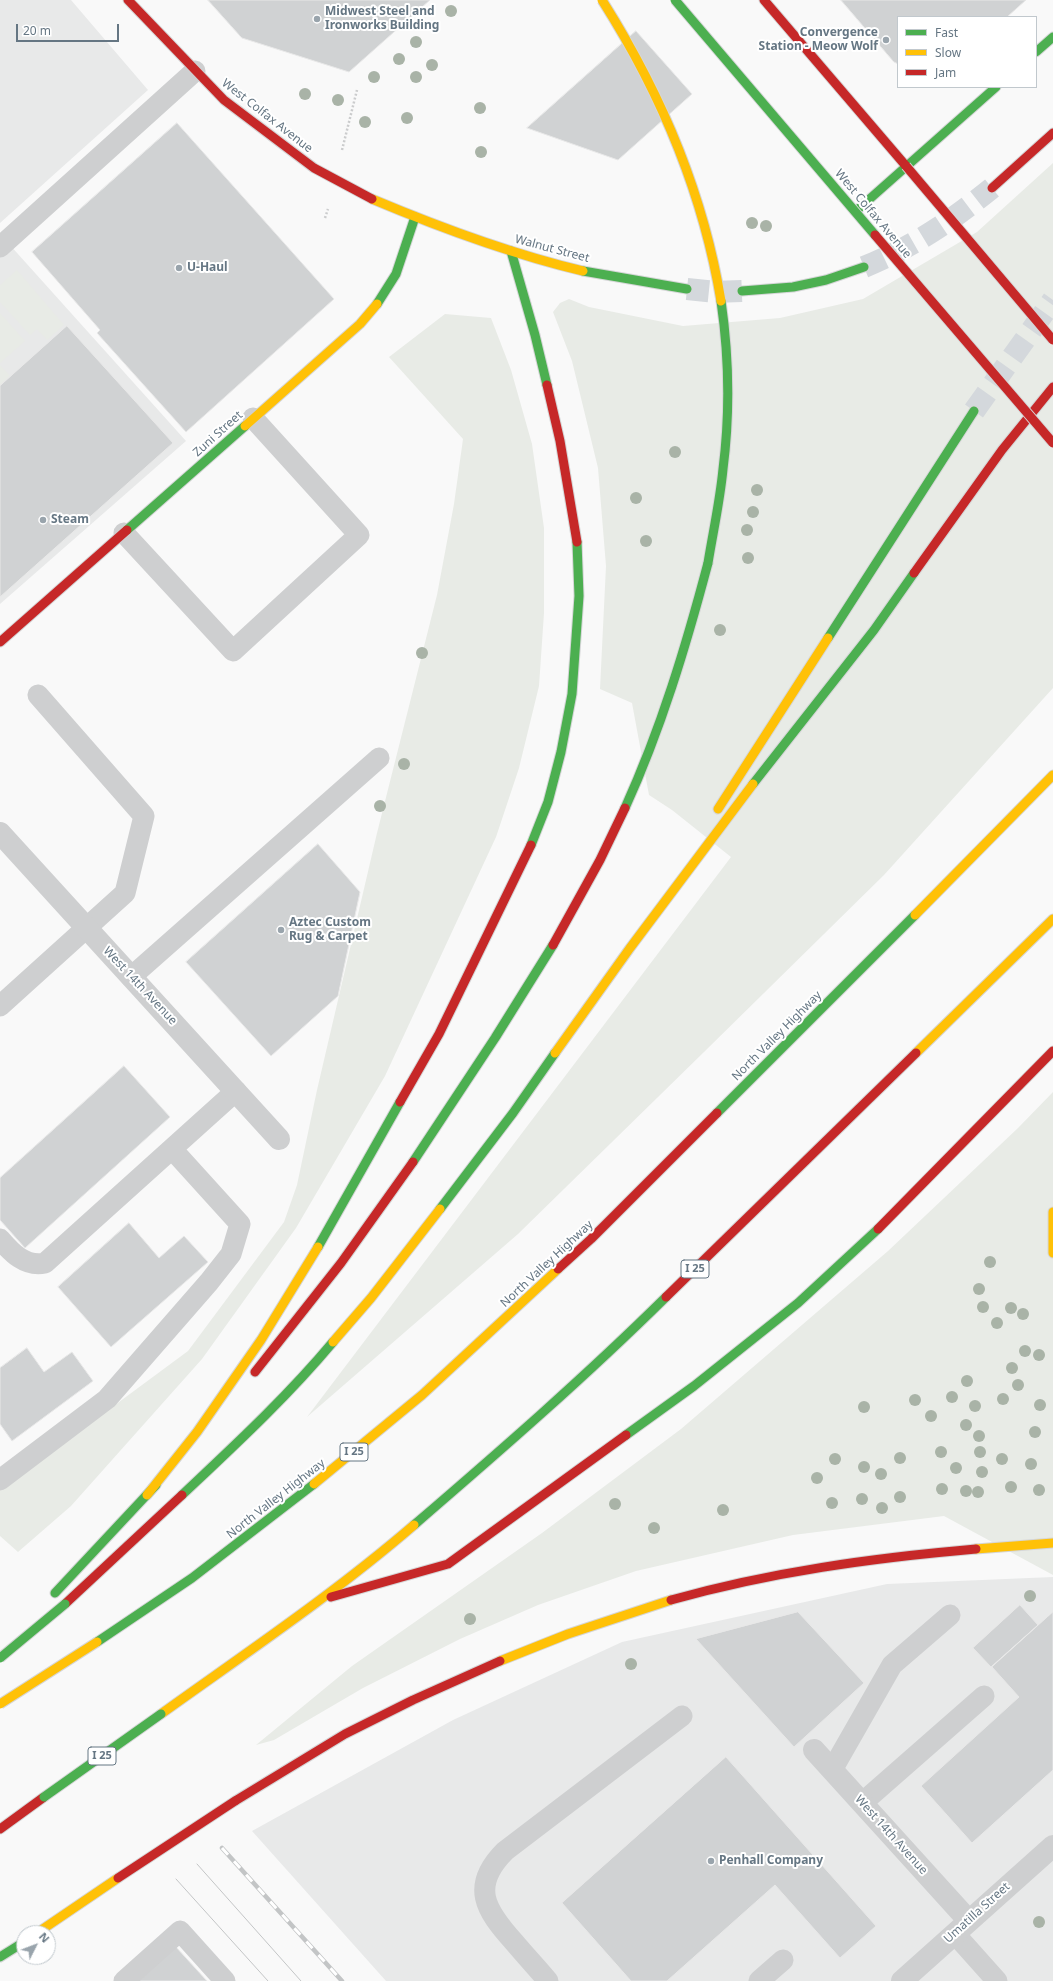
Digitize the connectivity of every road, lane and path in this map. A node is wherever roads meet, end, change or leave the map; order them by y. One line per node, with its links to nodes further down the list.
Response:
1 (128, 0): 7 (main road, West Colfax Avenue)
2 (602, 0): 44 (main road, bridge)
3 (675, 0): 12 (main road, West Colfax Avenue, bridge)
4 (764, 0): 10 (main road)
5 (1053, 37): 6 (main road)
6 (1037, 51)
7 (195, 71): 13 (main road, West Colfax Avenue); 14 (lane)
8 (995, 88): 10 (main road)
9 (1053, 133): 11 (main road)
10 (906, 166): 12 (main road); 19 (main road, bridge)
11 (992, 188)
12 (856, 211): 23 (main road, West Colfax Avenue, bridge)
13 (415, 217): 15 (main road, Walnut Street); 22 (main road, Zuni Street)
14 (0, 247)
15 (511, 250): 17 (main road, Walnut Street); 47 (main road)
16 (864, 267): 18 (main road)
17 (687, 289)
18 (742, 291)
19 (1053, 340)
20 (1053, 387): 34 (main road)
21 (974, 411): 29 (main road)
22 (253, 418): 24 (main road, Zuni Street); 24 (lane)
23 (1053, 443)
24 (124, 533): 25 (main road, Zuni Street)
25 (0, 642)
26 (38, 695): 33 (lane)
27 (379, 758): 35 (lane)
28 (1053, 775): 56 (main road, North Valley Highway / I 25, bridge)
29 (715, 814)
30 (0, 833): 33 (street, West 14th Avenue)
31 (698, 841): 34 (main road)
32 (1053, 919): 50 (main road, I 25)
33 (86, 928): 35 (street, West 14th Avenue); 36 (lane)
34 (630, 948): 54 (main road, bridge)
35 (131, 977): 38 (street, West 14th Avenue)
36 (0, 1006)
37 (1053, 1051): 50 (main road)
38 (236, 1090): 39 (street, West 14th Avenue); 40 (lane)
39 (279, 1139)
40 (172, 1149): 42 (lane); 46 (lane)
41 (1053, 1212): 43 (main road)
42 (2, 1245)
43 (1053, 1252)
44 (246, 1382)
45 (235, 1394): 47 (main road)
46 (3, 1470)
47 (147, 1495): 49 (main road)
48 (1053, 1543): 63 (main road, bridge)
49 (52, 1596)
50 (320, 1600): 61 (main road, I 25, bridge)
51 (950, 1615): 59 (lane)
52 (22, 1628): 53 (main road)
53 (0, 1650)
54 (0, 1658)
55 (984, 1696): 60 (lane)
56 (0, 1704)
57 (682, 1716): 70 (lane)
58 (814, 1750): 59 (street, West 14th Avenue)
59 (832, 1770): 60 (street, West 14th Avenue)
60 (862, 1803): 64 (street, West 14th Avenue)
61 (0, 1828)
62 (1053, 1846): 64 (street, Umatilla Street)
63 (50, 1925)
64 (962, 1927): 72 (street, Umatilla Street); 73 (lane)
65 (16, 1947): 66 (main road)
66 (0, 1957)
67 (783, 1960): 71 (lane)
68 (124, 1981): 69 (lane)
69 (225, 1981)
70 (548, 1981)
71 (759, 1981)
72 (902, 1981)
73 (997, 1981)

